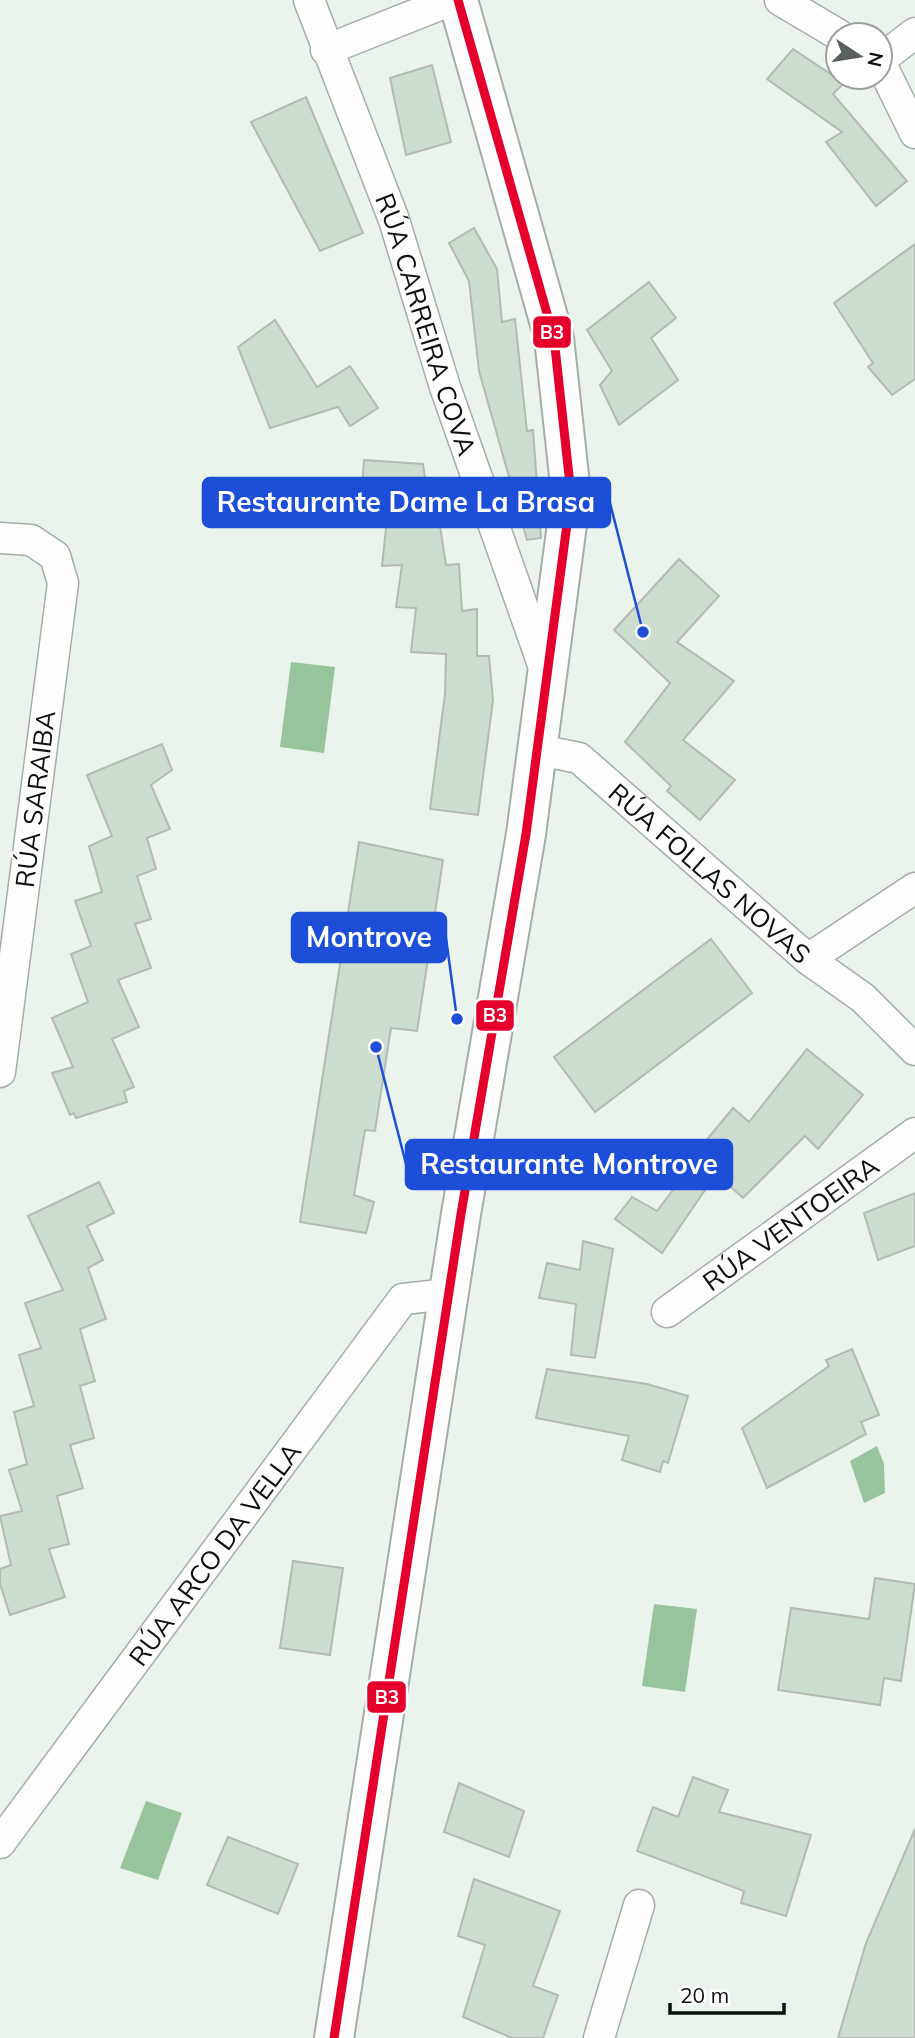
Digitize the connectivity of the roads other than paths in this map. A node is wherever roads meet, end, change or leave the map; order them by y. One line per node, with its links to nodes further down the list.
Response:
1 (309, 0): 7 (street, RÚA CARREIRA COVA)
2 (452, 0): 7 (street)
3 (457, 0): 12 (street)
4 (780, 0): 5 (street)
5 (824, 26)
6 (915, 33): 8 (street)
7 (326, 50): 12 (street, RÚA CARREIRA COVA)
8 (894, 50)
9 (894, 90): 10 (street)
10 (915, 133)
11 (0, 538): 17 (street, RÚA SARAIBA)
12 (548, 680): 13 (street)
13 (539, 750): 15 (street, RÚA FOLLAS NOVAS); 19 (street)
14 (915, 888): 15 (street, RÚA FOLLAS NOVAS)
15 (808, 959): 16 (street)
16 (915, 1050)
17 (0, 1072)
18 (915, 1133): 20 (street, RÚA VENTOEIRA)
19 (449, 1294): 21 (street, RÚA ARCO DA VELLA); 23 (street)
20 (667, 1312)
21 (0, 1843)
22 (639, 1905): 24 (street)
23 (334, 2038)
24 (598, 2038)

